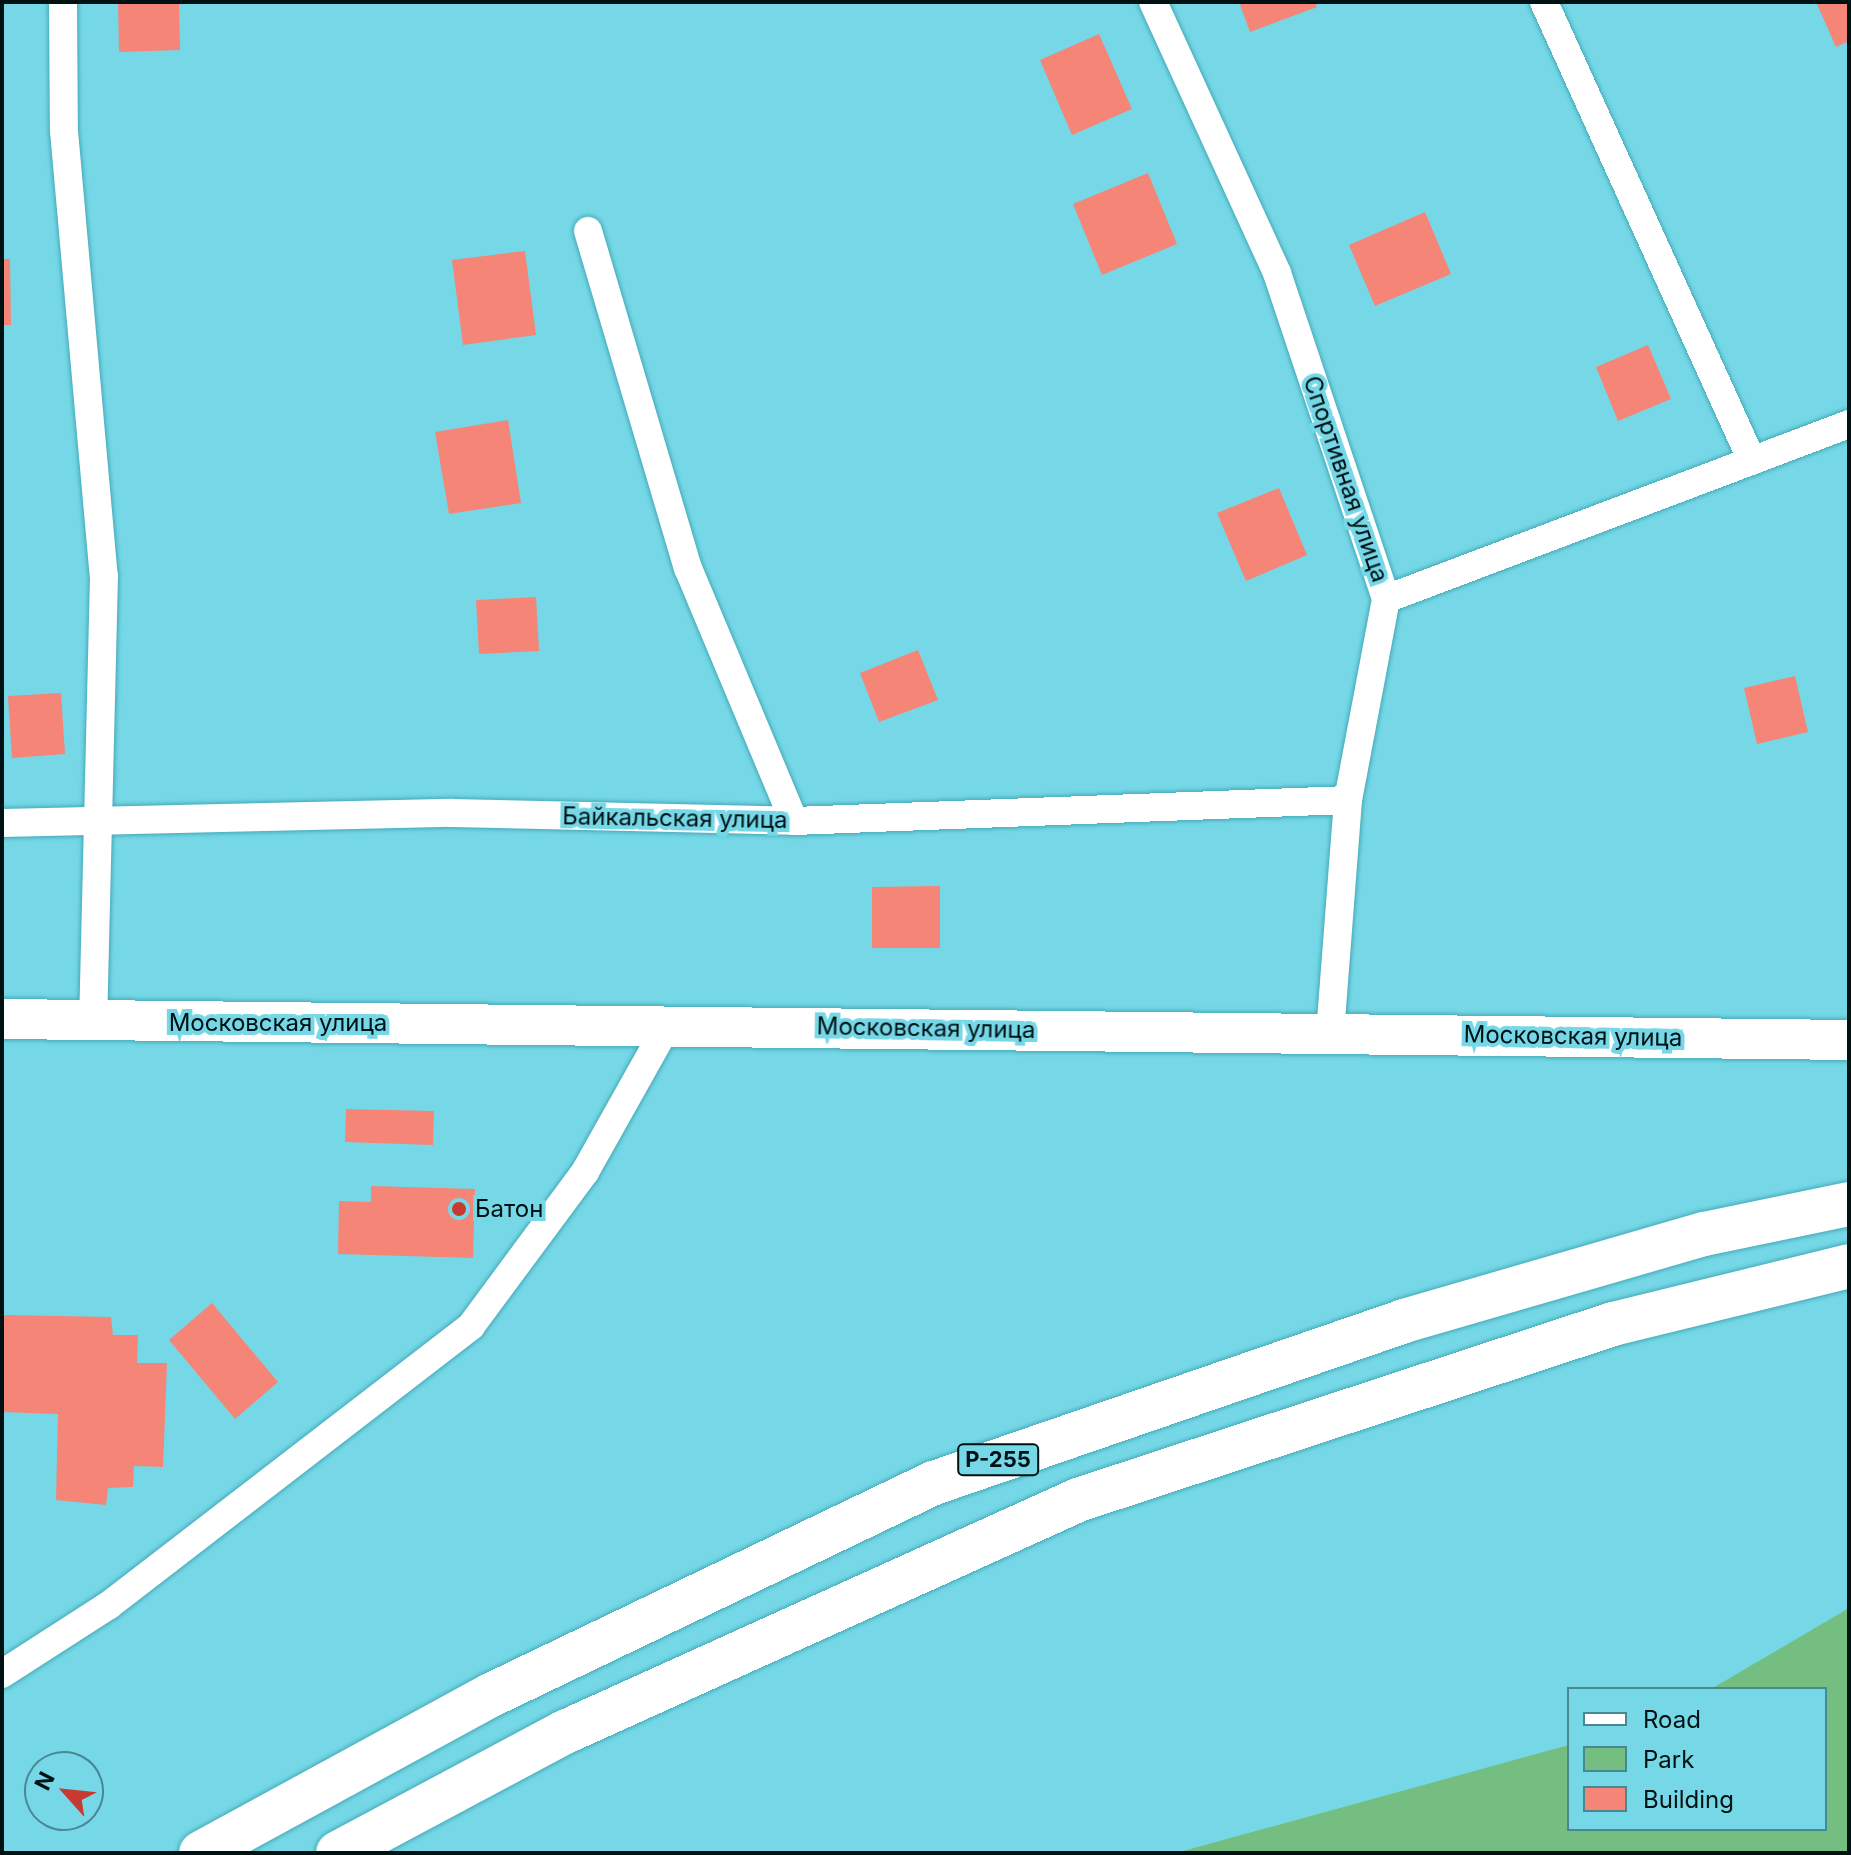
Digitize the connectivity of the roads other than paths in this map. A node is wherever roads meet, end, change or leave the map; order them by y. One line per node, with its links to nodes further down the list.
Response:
1 (63, 2): 9 (street)
2 (1153, 2): 7 (street, Спортивная улица)
3 (1544, 2): 6 (street)
4 (588, 231): 10 (street)
5 (1849, 424): 6 (street)
6 (1752, 461): 7 (street)
7 (1386, 599): 8 (street, Спортивная улица)
8 (1348, 800): 10 (street, Байкальская улица); 15 (street, Спортивная улица)
9 (99, 821): 10 (street, Байкальская улица); 11 (street, Байкальская улица); 13 (street)
10 (794, 821)
11 (2, 823)
12 (2, 1019): 13 (street, Московская улица)
13 (93, 1022): 14 (street, Московская улица)
14 (667, 1026): 15 (street, Московская улица); 19 (street)
15 (1330, 1032): 16 (street, Московская улица)
16 (1849, 1040)
17 (1849, 1204): 20 (highway, Р-255)
18 (1849, 1266): 21 (highway, Р-255)
19 (2, 1674)
20 (201, 1853)
21 (338, 1853)

